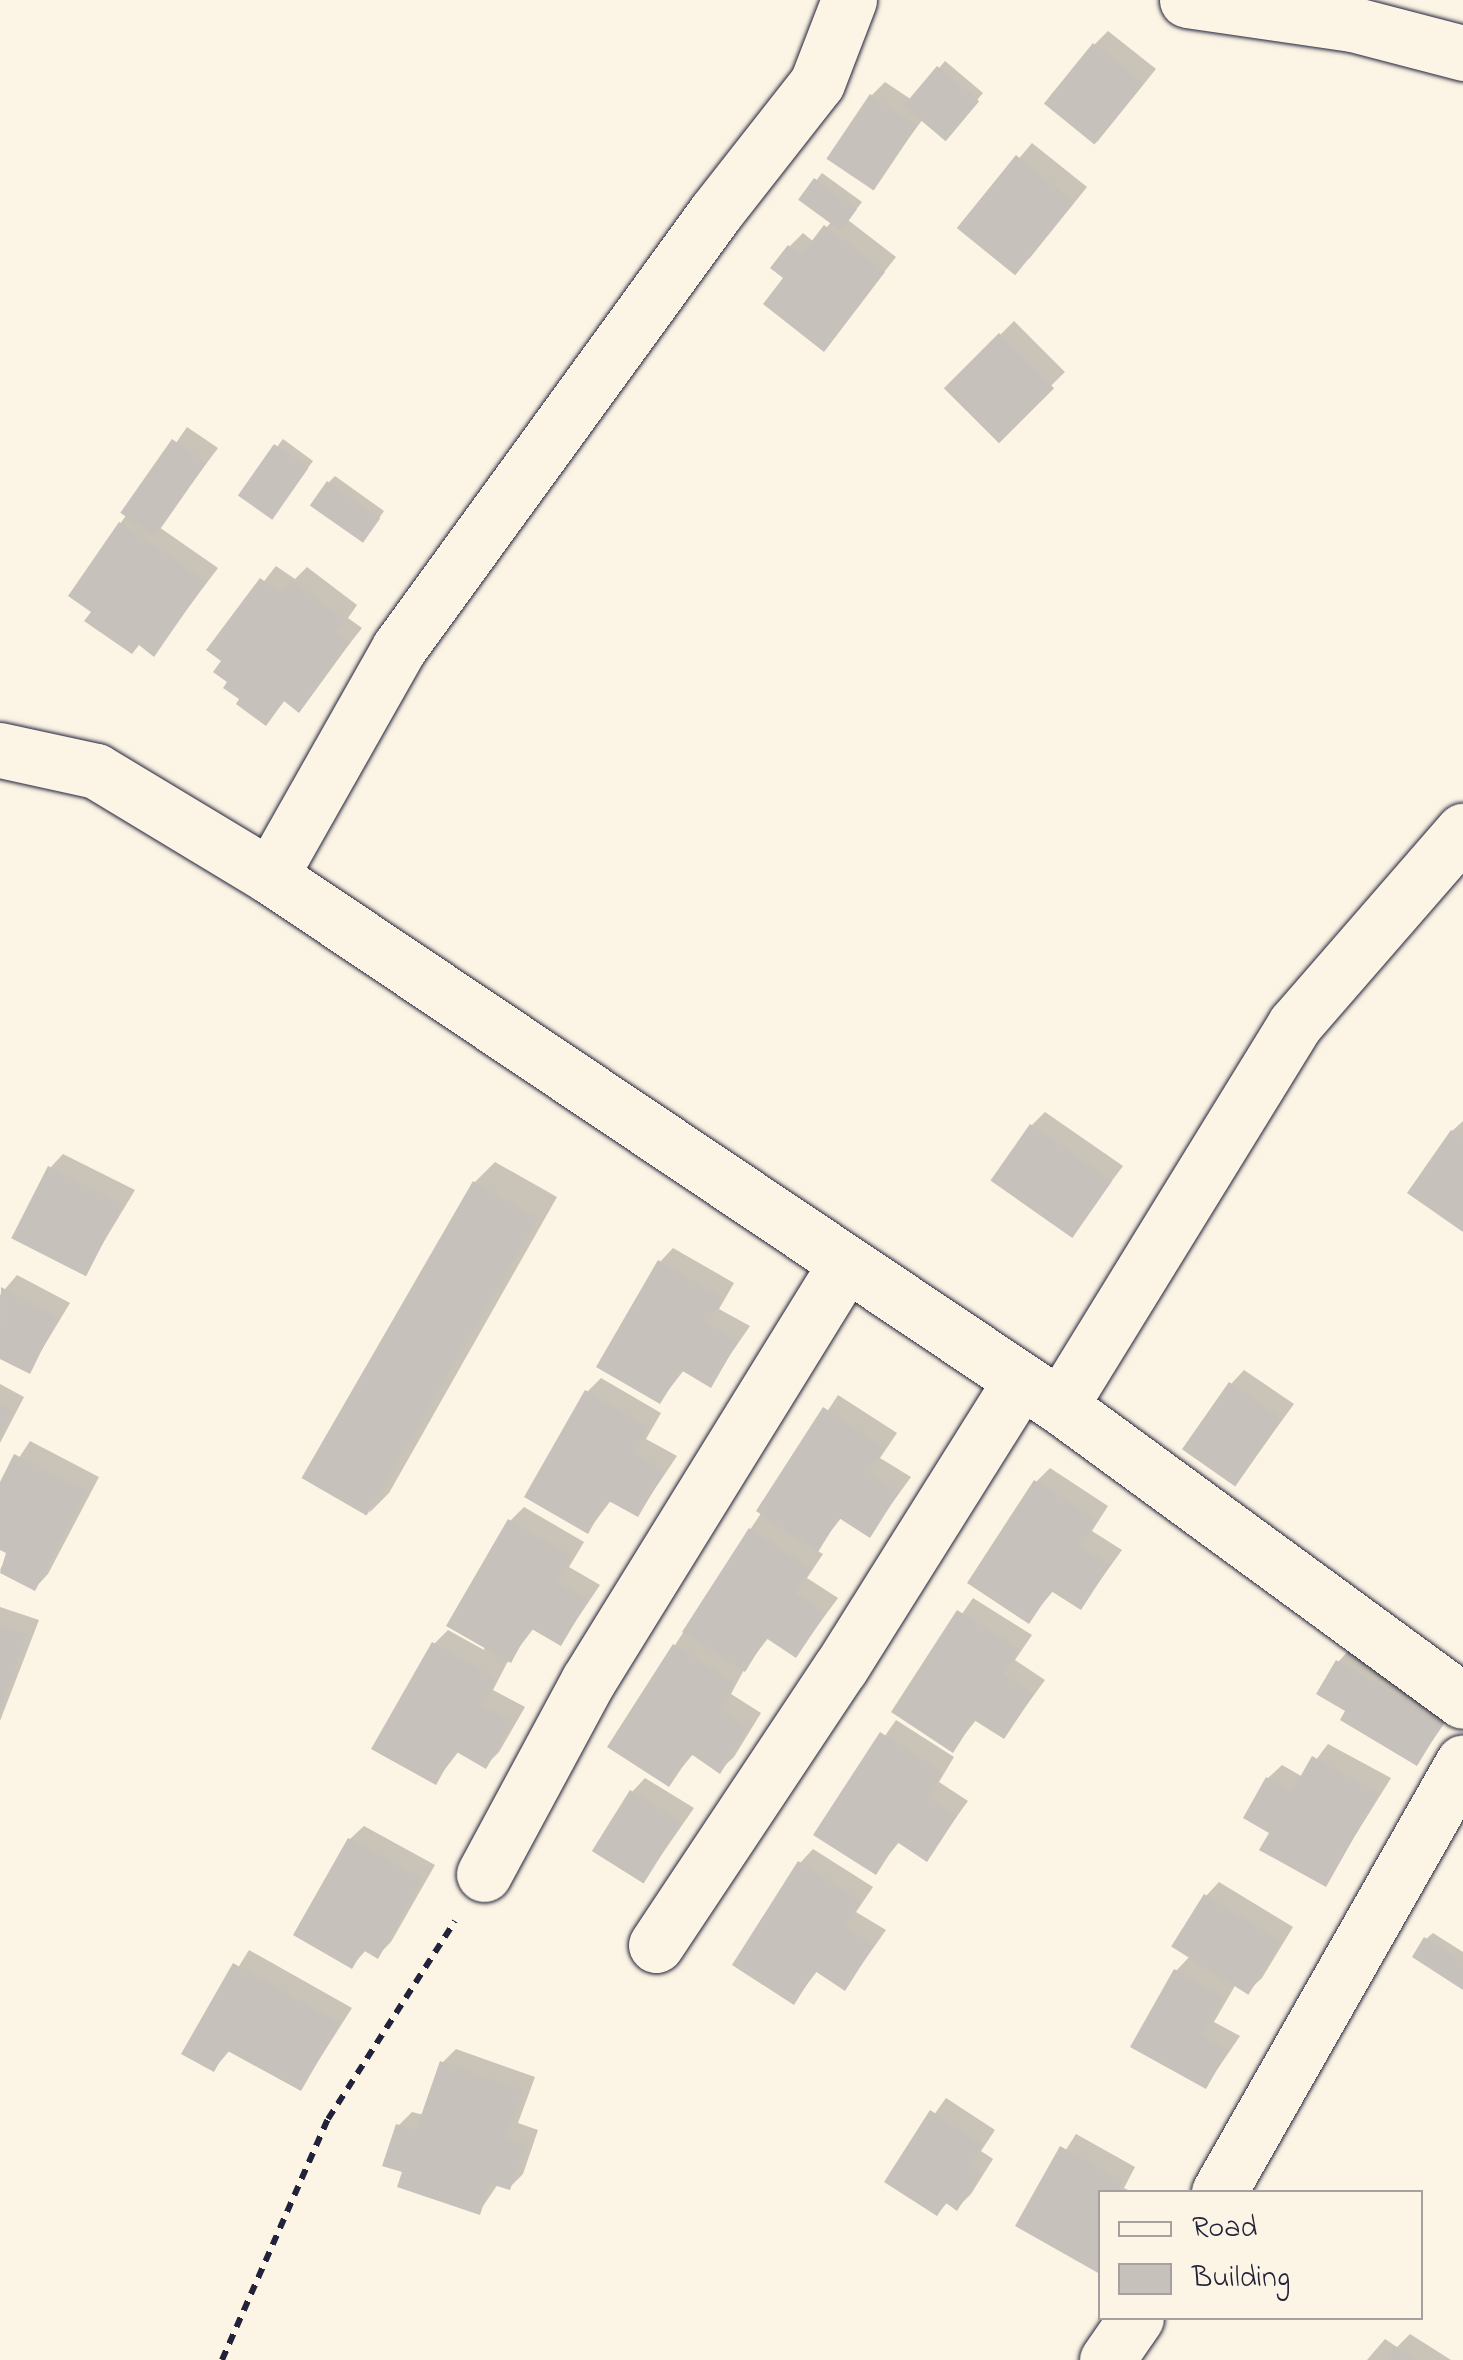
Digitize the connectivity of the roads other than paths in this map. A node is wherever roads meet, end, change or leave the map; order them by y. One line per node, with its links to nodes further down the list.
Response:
1 (850, 0): 6 (street)
2 (1187, 0): 3 (street)
3 (1452, 34)
4 (0, 750): 6 (street)
5 (1463, 831): 8 (street)
6 (270, 876): 7 (street)
7 (844, 1267): 8 (street); 11 (street)
8 (1040, 1395): 9 (street); 12 (street)
9 (1463, 1701)
10 (1463, 1762): 13 (street)
11 (484, 1874)
12 (656, 1945)
13 (1220, 2190)
14 (1135, 2320): 15 (street)
15 (1108, 2360)

